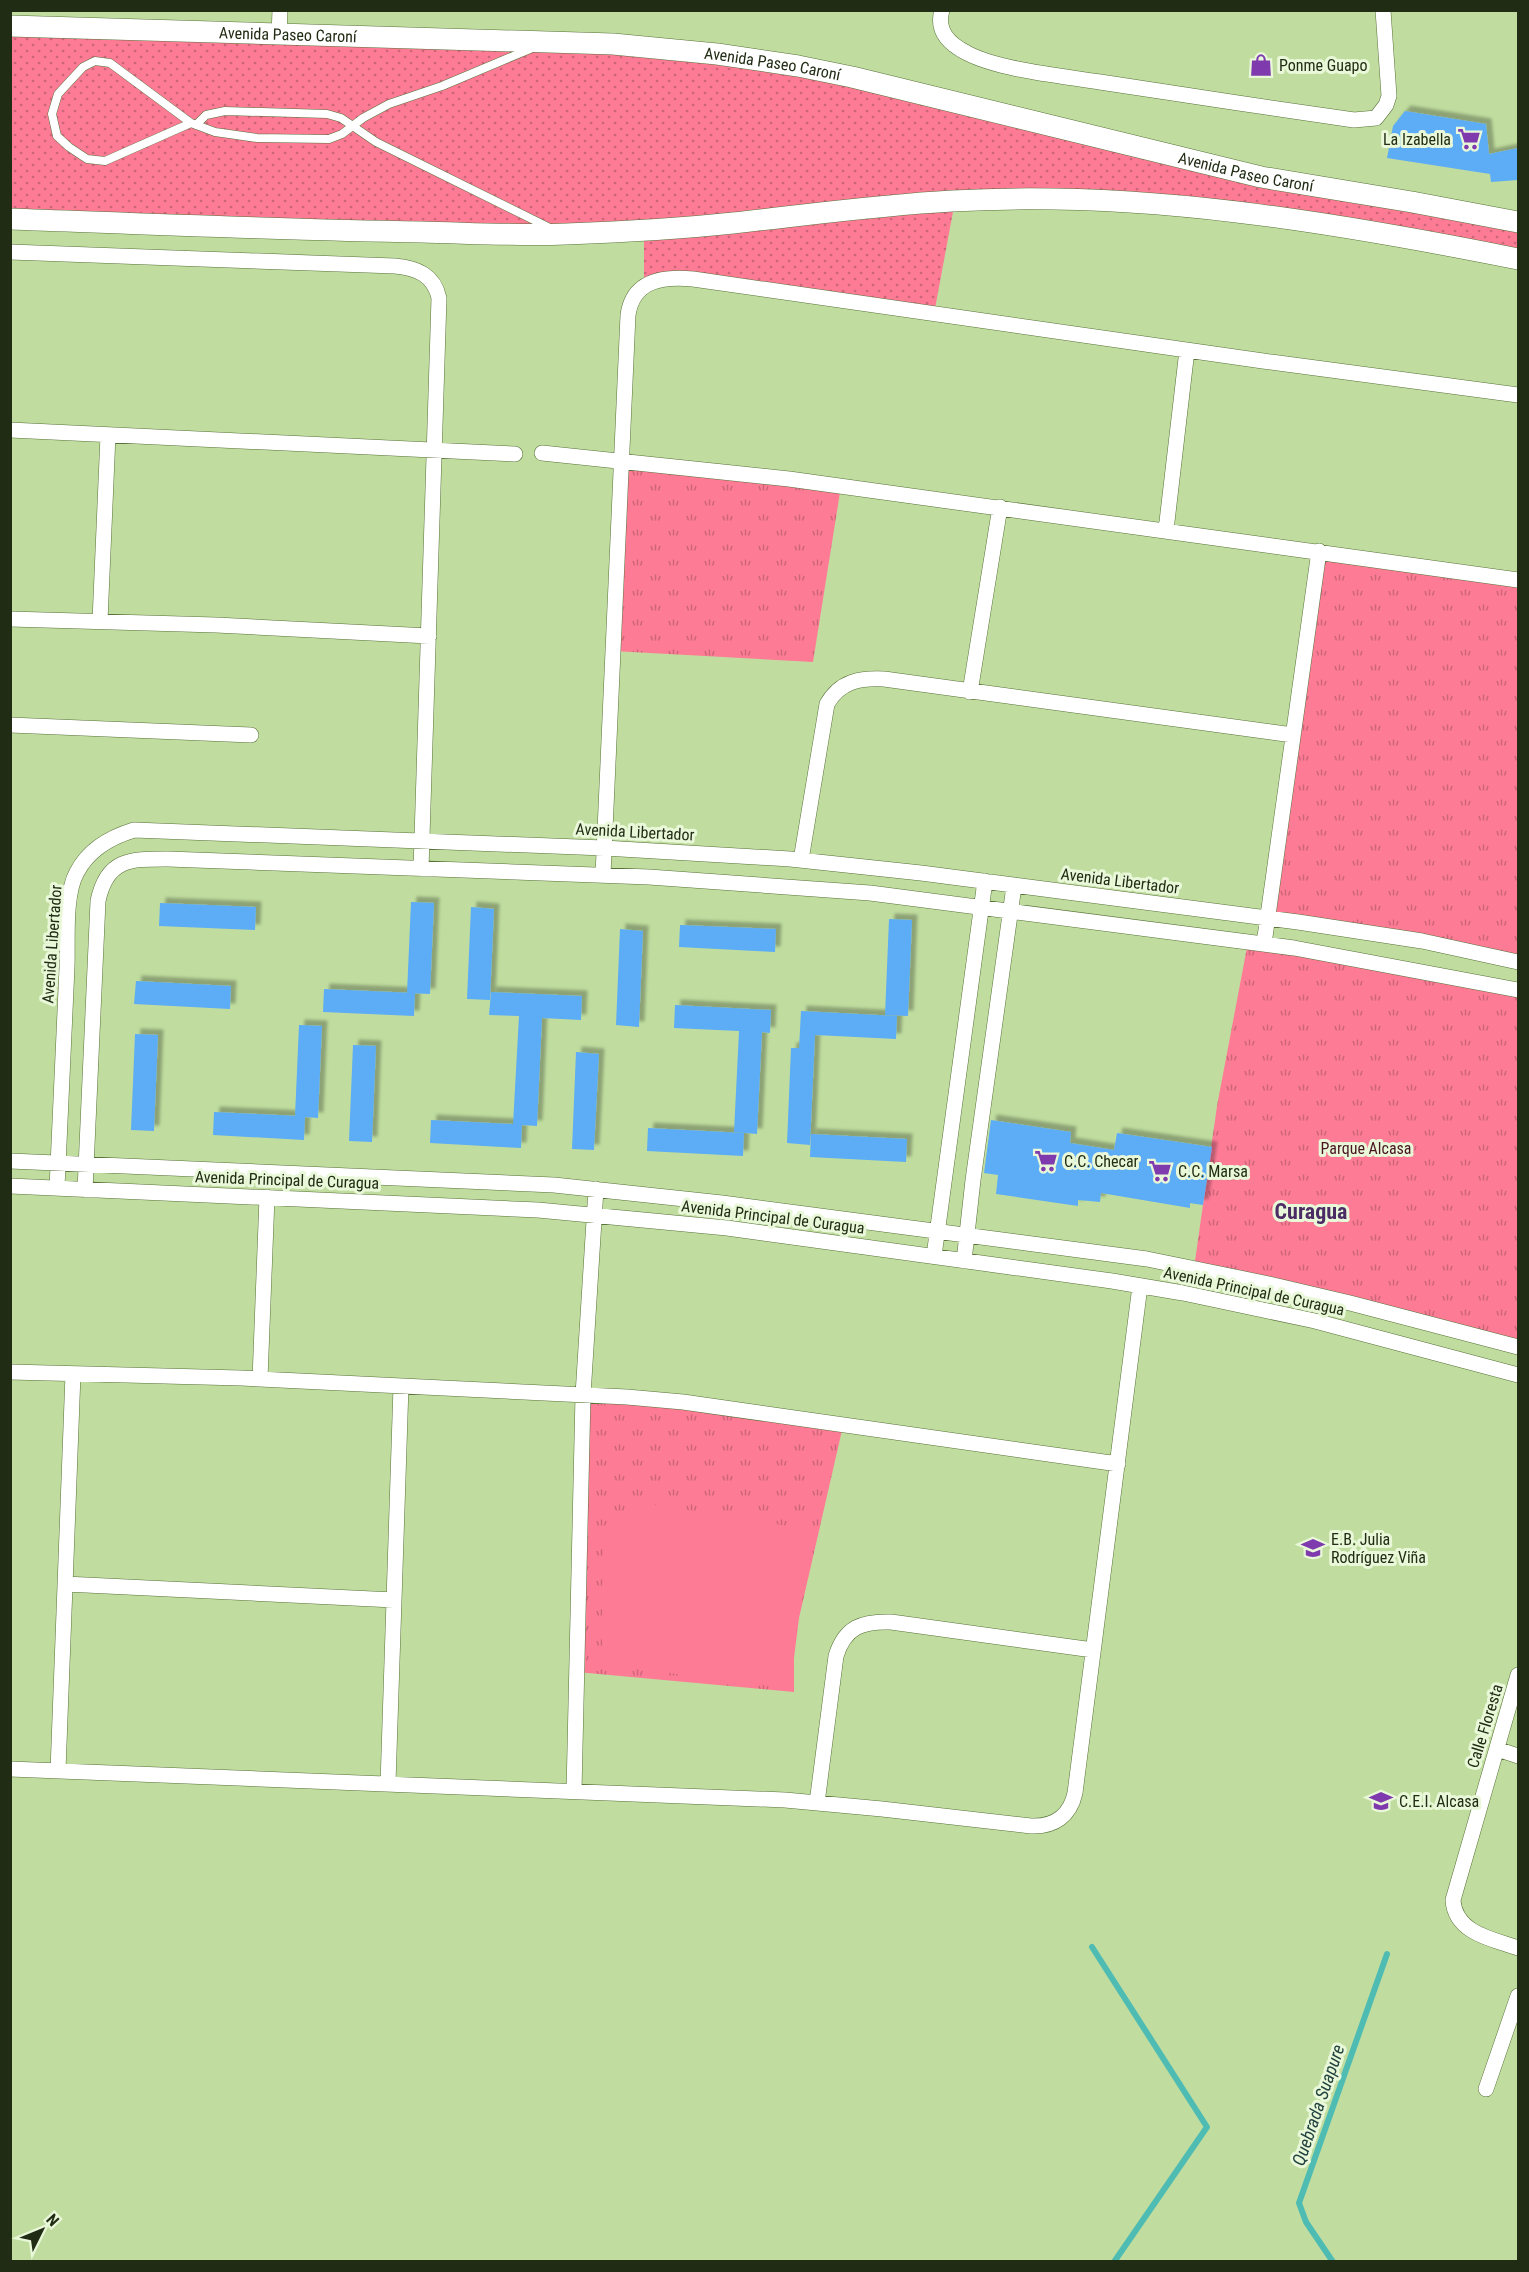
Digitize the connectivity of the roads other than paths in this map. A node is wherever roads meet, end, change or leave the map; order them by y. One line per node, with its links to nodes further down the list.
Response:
1 (279, 10): 5 (street)
2 (942, 10): 3 (street)
3 (1383, 10)
4 (10, 26): 5 (street, Avenida Paseo Caroní)
5 (279, 35): 6 (street, Avenida Paseo Caroní)
6 (545, 42): 8 (lane); 10 (street, Avenida Paseo Caroní)
7 (194, 124): 7 (lane); 8 (lane); 8 (lane)
8 (354, 125): 11 (lane)
9 (10, 219): 11 (street)
10 (1518, 222)
11 (562, 234): 13 (street)
12 (10, 252): 18 (street)
13 (1518, 259)
14 (1187, 350): 15 (street); 21 (street); 23 (street)
15 (1518, 395)
16 (10, 430): 17 (street)
17 (108, 435): 18 (street); 27 (street)
18 (434, 451): 20 (street); 28 (street)
19 (542, 453): 21 (street)
20 (515, 454)
21 (621, 460): 22 (street); 34 (street)
22 (1000, 507): 23 (street); 29 (street)
23 (1166, 530): 24 (street)
24 (1319, 551): 25 (street); 32 (street)
25 (1518, 580)
26 (10, 619): 27 (street)
27 (100, 621): 28 (street)
28 (429, 636): 33 (street)
29 (970, 692): 32 (street); 35 (street)
30 (10, 725): 31 (street)
31 (251, 735)
32 (1293, 735): 42 (street)
33 (422, 842): 34 (street, Avenida Libertador); 36 (street); 47 (street, Avenida Libertador)
34 (604, 848): 35 (street, Avenida Libertador); 37 (street)
35 (801, 860): 38 (street, Avenida Libertador)
36 (421, 869): 37 (street); 48 (street)
37 (603, 875): 40 (street)
38 (985, 881): 39 (street, Avenida Libertador); 40 (street)
39 (1014, 886): 41 (street); 42 (street, Avenida Libertador)
40 (981, 906): 41 (street); 55 (street)
41 (1011, 910): 43 (street); 56 (street)
42 (1267, 918): 43 (street); 44 (street, Avenida Libertador)
43 (1264, 944): 45 (street)
44 (1518, 962)
45 (1518, 990)
46 (10, 1161): 47 (street, Avenida Principal de Curagua)
47 (59, 1164): 48 (street, Avenida Principal de Curagua); 50 (street, Avenida Libertador)
48 (87, 1165): 51 (street, Avenida Principal de Curagua); 52 (street)
49 (10, 1186): 50 (street, Avenida Principal de Curagua)
50 (57, 1188): 52 (street, Avenida Principal de Curagua)
51 (596, 1189): 54 (street); 55 (street, Avenida Principal de Curagua)
52 (85, 1190): 53 (street, Avenida Principal de Curagua)
53 (267, 1197): 54 (street, Avenida Principal de Curagua); 64 (street)
54 (594, 1214): 57 (street, Avenida Principal de Curagua); 66 (street)
55 (937, 1230): 56 (street, Avenida Principal de Curagua); 57 (street)
56 (967, 1234): 58 (street); 60 (street, Avenida Principal de Curagua)
57 (934, 1256): 58 (street, Avenida Principal de Curagua)
58 (964, 1261): 59 (street, Avenida Principal de Curagua)
59 (1140, 1286): 63 (street, Avenida Principal de Curagua); 67 (street)
60 (1518, 1347)
61 (10, 1372): 62 (street)
62 (73, 1374): 64 (street); 68 (street)
63 (1518, 1375)
64 (260, 1379): 65 (street)
65 (401, 1386): 66 (street); 69 (street)
66 (583, 1395): 67 (street); 77 (street)
67 (1118, 1464): 70 (street)
68 (65, 1584): 69 (street); 75 (street)
69 (394, 1600): 76 (street)
70 (1094, 1650): 78 (street); 78 (street)
71 (1518, 1675): 72 (street, Calle Floresta)
72 (1497, 1749): 73 (street); 79 (street, Calle Floresta)
73 (1518, 1756)
74 (10, 1769): 75 (street)
75 (58, 1771): 76 (street)
76 (388, 1784): 77 (street)
77 (574, 1792): 78 (street)
78 (817, 1803)
79 (1518, 1948)
80 (1518, 1996): 81 (street)
81 (1486, 2089)

